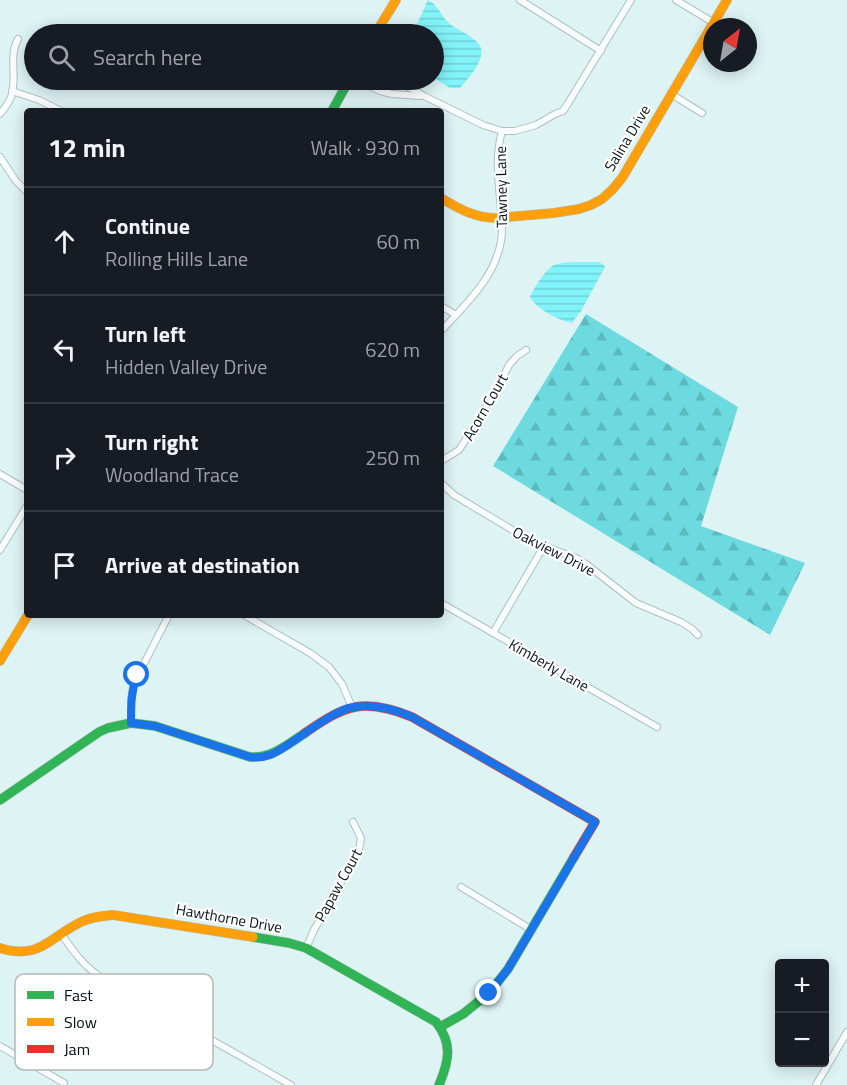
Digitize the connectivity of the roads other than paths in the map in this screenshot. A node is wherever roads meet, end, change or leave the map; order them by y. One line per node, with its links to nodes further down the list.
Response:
1 (396, 0): 8 (street)
2 (520, 0): 11 (street)
3 (631, 0): 11 (street)
4 (676, 0): 6 (street)
5 (727, 0): 7 (street, Salina Drive)
6 (706, 18)
7 (717, 18)
8 (381, 24)
9 (18, 39): 15 (street)
10 (703, 41): 16 (street, Salina Drive)
11 (601, 51): 22 (street)
12 (344, 90): 19 (street)
13 (378, 90): 17 (street)
14 (414, 90): 17 (street)
15 (12, 91): 18 (street); 21 (street)
16 (671, 94): 20 (street); 26 (street, Salina Drive)
17 (424, 96): 22 (street)
18 (55, 108)
19 (334, 108)
20 (702, 113)
21 (0, 114)
22 (502, 130): 26 (street, Tawney Lane)
23 (0, 157): 24 (street)
24 (24, 189)
25 (444, 200): 26 (street, Salina Drive)
26 (501, 218): 28 (street, Tawney Lane)
27 (444, 308): 28 (street)
28 (456, 315): 29 (street, Tawney Lane)
29 (444, 328)
30 (526, 350): 31 (street, Acorn Court)
31 (444, 459)
32 (0, 474): 34 (street)
33 (444, 486): 36 (street, Oakview Drive)
34 (24, 488)
35 (24, 511): 37 (street)
36 (544, 546): 42 (street); 43 (street, Oakview Drive)
37 (0, 550)
38 (444, 605): 42 (street, Kimberly Lane)
39 (25, 618): 44 (street)
40 (167, 618): 46 (street)
41 (249, 618): 45 (street)
42 (493, 633): 47 (street, Kimberly Lane)
43 (698, 635)
44 (0, 661)
45 (352, 707): 46 (street); 51 (street)
46 (131, 723): 48 (street)
47 (657, 727)
48 (0, 800)
49 (353, 822): 54 (street, Papaw Court)
50 (461, 887): 51 (street)
51 (532, 930): 56 (street)
52 (62, 935): 53 (street, Hawthorne Drive); 54 (street, Hawthorne Drive); 55 (street)
53 (0, 948)
54 (306, 948): 56 (street, Hawthorne Drive)
55 (96, 974)
56 (440, 1026): 64 (street)
57 (846, 1036): 65 (street)
58 (213, 1041): 63 (street)
59 (0, 1047): 60 (street)
60 (15, 1055)
61 (41, 1070): 62 (street)
62 (64, 1083)
63 (291, 1085)
64 (439, 1085)
65 (816, 1085)

